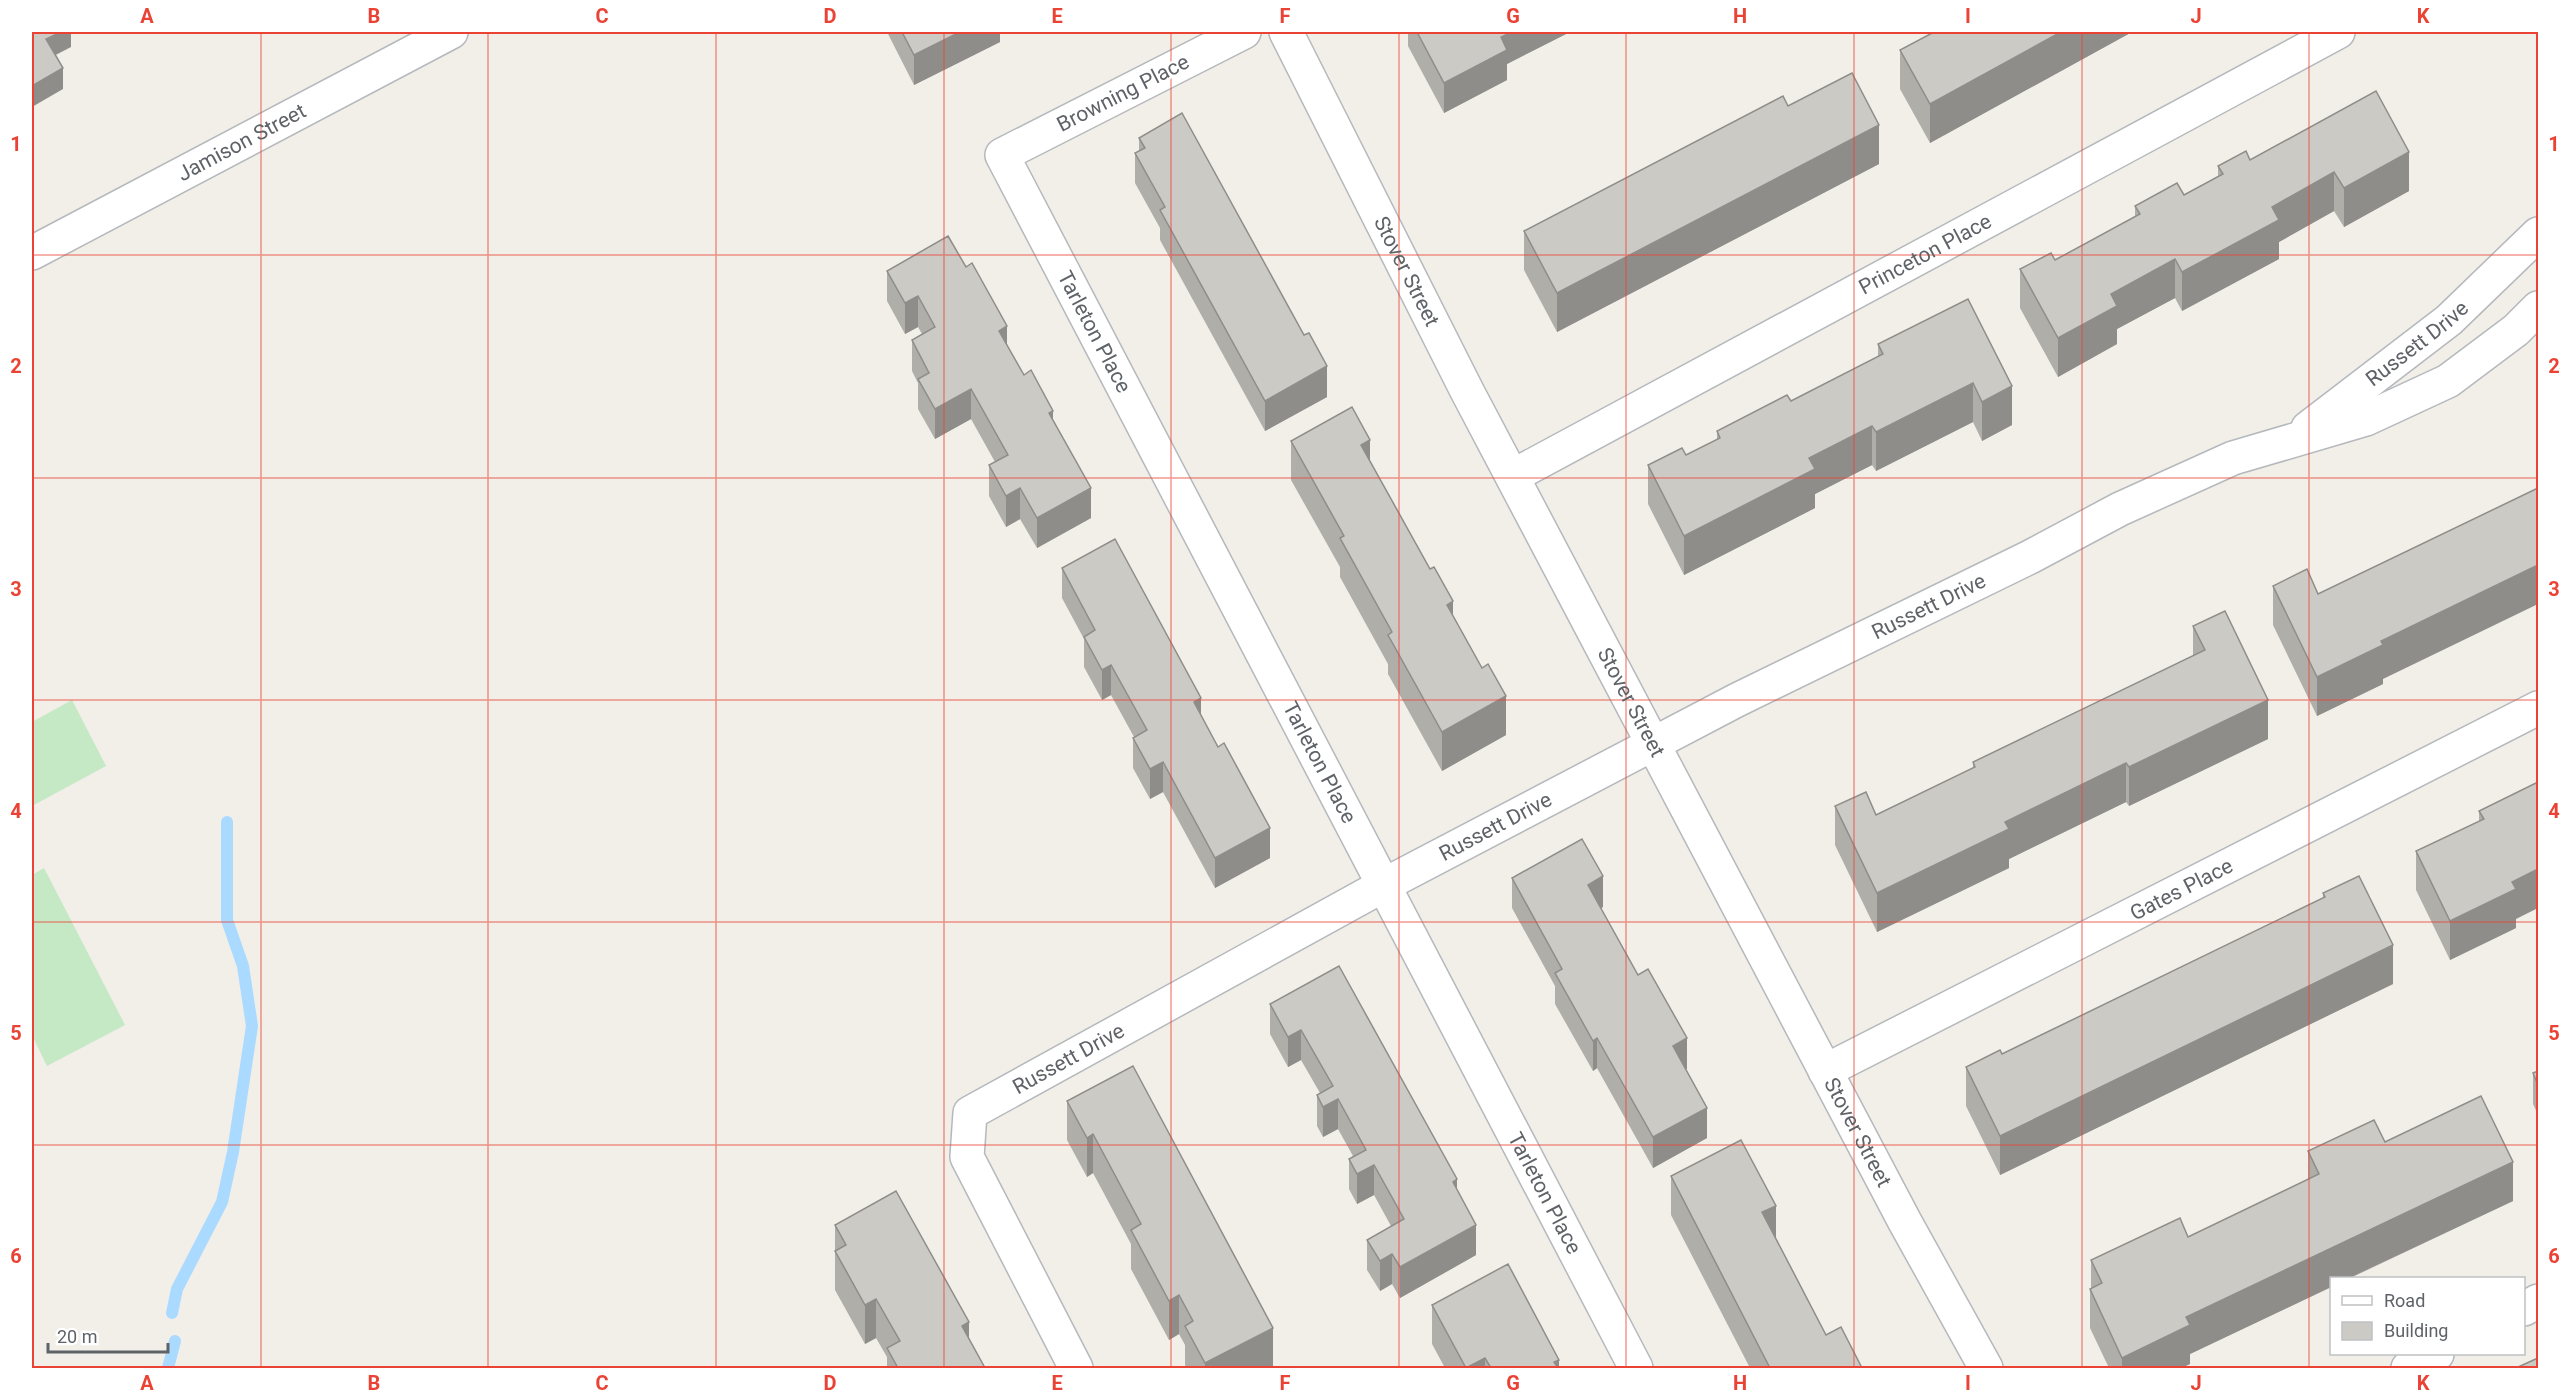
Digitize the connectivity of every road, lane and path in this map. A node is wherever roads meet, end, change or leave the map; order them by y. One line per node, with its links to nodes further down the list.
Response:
1 (451, 32): 7 (street, Jamison Street)
2 (1244, 32): 5 (street, Browning Place)
3 (1286, 32): 10 (street, Stover Street)
4 (2338, 32): 10 (street, Princeton Place)
5 (1002, 156): 13 (street, Tarleton Place)
6 (2538, 234): 9 (street, Russett Drive)
7 (32, 253)
8 (2538, 308): 9 (street, Russett Drive)
9 (2287, 442): 12 (street, Russett Drive)
10 (1513, 476): 12 (street, Stover Street)
11 (2538, 708): 14 (street, Gates Place)
12 (1654, 743): 13 (street, Russett Drive); 14 (street, Stover Street)
13 (1384, 885): 16 (street, Russett Drive); 17 (street, Tarleton Place)
14 (1825, 1071): 18 (street, Stover Street)
15 (2433, 1355): 19 (street)
16 (1076, 1368)
17 (1636, 1368)
18 (1986, 1368)
19 (2408, 1368)

